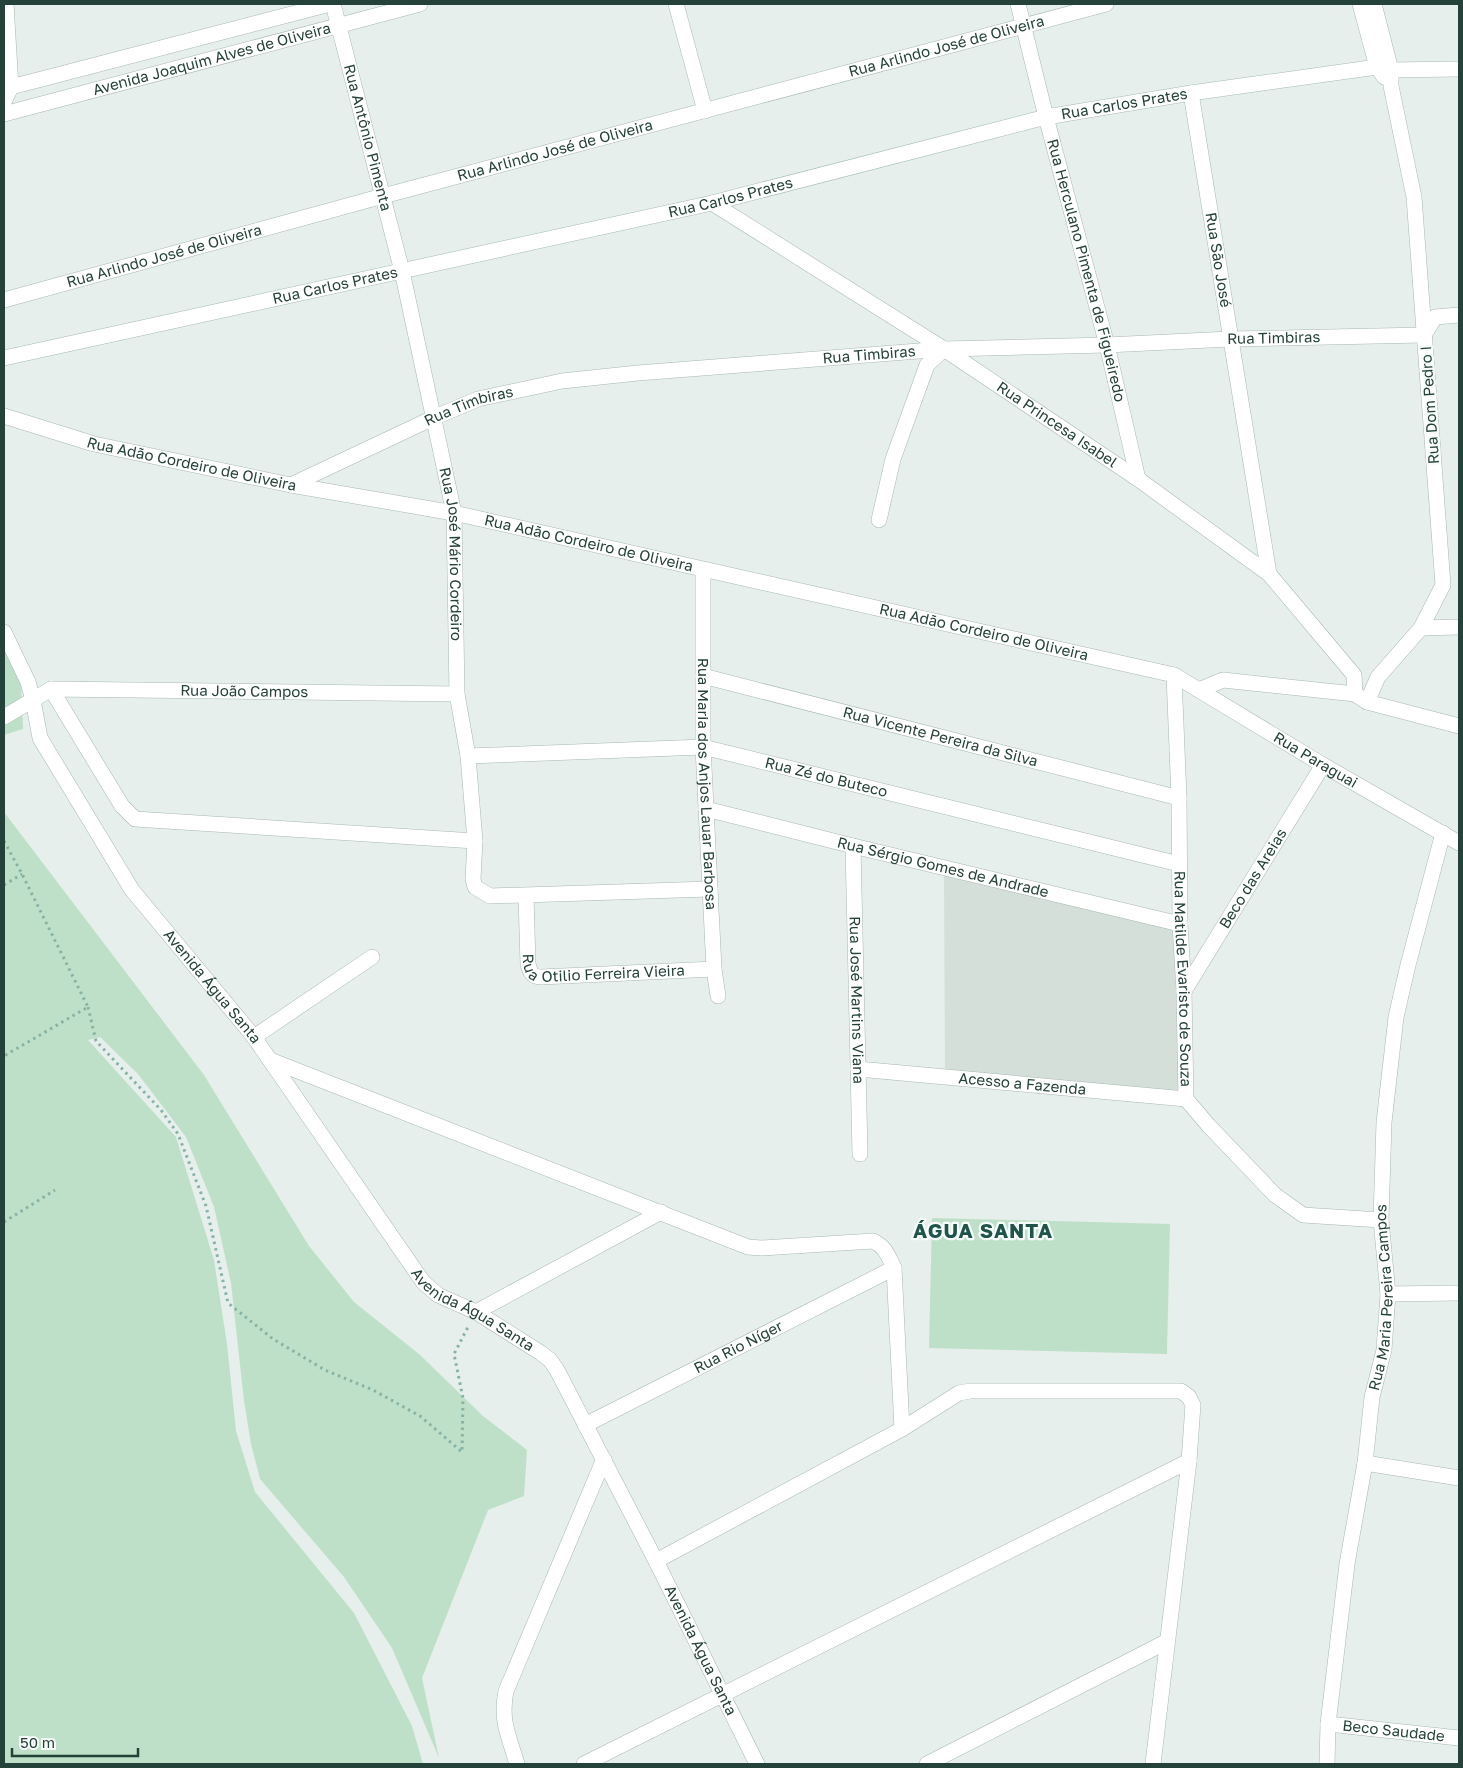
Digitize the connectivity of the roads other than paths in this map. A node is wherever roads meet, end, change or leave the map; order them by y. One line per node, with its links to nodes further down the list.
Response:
1 (6, 4): 13 (street)
2 (332, 4): 9 (street, Rua Antônio Pimenta); 13 (street, Avenida Joaquim Alves de Oliveira)
3 (420, 4): 9 (street, Avenida Joaquim Alves de Oliveira)
4 (676, 4): 16 (street)
5 (1018, 4): 10 (street, Rua Herculano Pimenta de Figueiredo)
6 (1106, 4): 10 (street, Rua Arlindo José de Oliveira)
7 (1360, 4): 11 (street)
8 (1374, 4): 11 (street)
9 (339, 25): 17 (street, Avenida Joaquim Alves de Oliveira); 19 (street, Rua Antônio Pimenta)
10 (1023, 26): 16 (street, Rua Arlindo José de Oliveira); 18 (street, Rua Herculano Pimenta de Figueiredo)
11 (1384, 68): 12 (street, Rua Carlos Prates); 14 (street, Rua Carlos Prates); 24 (street, Rua Dom Pedro I)
12 (1459, 69)
13 (11, 88): 15 (street)
14 (1190, 93): 18 (street, Rua Carlos Prates); 25 (street, Rua São José)
15 (4, 102)
16 (705, 111): 19 (street, Rua Arlindo José de Oliveira)
17 (4, 114)
18 (1046, 117): 20 (street, Rua Carlos Prates); 26 (street, Rua Herculano Pimenta de Figueiredo)
19 (383, 196): 21 (street, Rua Antônio Pimenta); 22 (street, Rua Arlindo José de Oliveira)
20 (712, 203): 21 (street, Rua Carlos Prates); 27 (street, Rua Princesa Isabel)
21 (402, 271): 28 (street, Rua Carlos Prates); 30 (street, Rua José Mário Cordeiro)
22 (4, 300)
23 (1459, 315): 24 (street)
24 (1424, 335): 25 (street, Rua Timbiras); 38 (street, Rua Dom Pedro I)
25 (1230, 338): 26 (street, Rua Timbiras); 36 (street, Rua São José)
26 (1107, 345): 27 (street, Rua Timbiras); 31 (street, Rua Herculano Pimenta de Figueiredo)
27 (944, 349): 30 (street, Rua Timbiras); 31 (street, Rua Princesa Isabel); 34 (street)
28 (4, 358)
29 (4, 416): 32 (street, Rua Adão Cordeiro de Oliveira)
30 (433, 418): 32 (street, Rua Timbiras); 33 (street, Rua José Mário Cordeiro)
31 (1138, 479): 36 (street, Rua Princesa Isabel)
32 (290, 485): 33 (street, Rua Adão Cordeiro de Oliveira)
33 (454, 513): 35 (street, Rua Adão Cordeiro de Oliveira); 44 (street, Rua José Mário Cordeiro)
34 (880, 520)
35 (703, 570): 40 (street, Rua Adão Cordeiro de Oliveira); 41 (street, Rua Maria dos Anjos Lauar Barbosa)
36 (1268, 574): 45 (street, Rua Princesa Isabel)
37 (1459, 627): 38 (street)
38 (1421, 628): 45 (street, Rua Dom Pedro I)
39 (4, 632): 46 (street, Avenida Água Santa)
40 (1174, 675): 43 (street, Rua Paraguai); 52 (street, Rua Matilde Evaristo de Souza)
41 (703, 676): 49 (street, Rua Maria dos Anjos Lauar Barbosa); 52 (street, Rua Vicente Pereira da Silva)
42 (51, 689): 44 (street, Rua João Campos); 46 (street); 55 (street)
43 (1199, 690): 45 (street); 51 (street, Rua Paraguai)
44 (457, 694): 50 (street, Rua José Mário Cordeiro)
45 (1361, 698): 48 (street)
46 (33, 700): 47 (street); 66 (street, Avenida Água Santa)
47 (4, 717)
48 (1459, 726)
49 (703, 747): 50 (street, Rua Zé do Buteco); 53 (street, Rua Maria dos Anjos Lauar Barbosa); 58 (street, Rua Zé do Buteco)
50 (468, 756): 55 (street, Rua José Mário Cordeiro)
51 (1323, 765): 54 (street, Rua Paraguai); 64 (street, Beco das Areias)
52 (1179, 798): 58 (street, Rua Matilde Evaristo de Souza)
53 (706, 809): 57 (street, Rua Sérgio Gomes de Andrade); 59 (street, Rua Maria dos Anjos Lauar Barbosa)
54 (1443, 833): 56 (street, Rua Paraguai); 72 (street, Rua Maria Pereira Campos)
55 (474, 841): 60 (street, Rua José Mário Cordeiro)
56 (1459, 842)
57 (853, 846): 61 (street, Rua Sérgio Gomes de Andrade); 68 (street, Rua José Martins Viana)
58 (1179, 864): 61 (street, Rua Matilde Evaristo de Souza)
59 (710, 889): 60 (street); 63 (street, Rua Maria dos Anjos Lauar Barbosa)
60 (526, 896): 63 (street, Rua Otilio Ferreira Vieira)
61 (1180, 924): 64 (street, Rua Matilde Evaristo de Souza)
62 (372, 957): 66 (street)
63 (714, 969): 65 (street, Rua Maria dos Anjos Lauar Barbosa)
64 (1184, 991): 69 (street, Rua Matilde Evaristo de Souza)
65 (718, 996)
66 (254, 1037): 67 (street, Avenida Água Santa)
67 (270, 1060): 71 (street); 76 (street, Avenida Água Santa)
68 (858, 1069): 69 (street, Acesso a Fazenda); 70 (street, Rua José Martins Viana)
69 (1186, 1099): 72 (street, Rua Matilde Evaristo de Souza)
70 (860, 1154)
71 (661, 1212): 73 (street); 76 (street)
72 (1381, 1220): 75 (street, Rua Maria Pereira Campos)
73 (894, 1268): 77 (street, Rua Rio Níger); 78 (street)
74 (1459, 1293): 75 (street)
75 (1388, 1294): 81 (street, Rua Maria Pereira Campos)
76 (476, 1312): 77 (street, Avenida Água Santa)
77 (585, 1425): 79 (street, Avenida Água Santa)
78 (902, 1429): 80 (street); 83 (street)
79 (604, 1459): 83 (street, Avenida Água Santa); 88 (street)
80 (1189, 1461): 84 (street); 85 (street)
81 (1365, 1463): 82 (street); 86 (street, Rua Maria Pereira Campos)
82 (1459, 1478)
83 (656, 1561): 85 (street, Avenida Água Santa)
84 (1166, 1642): 91 (street); 92 (street)
85 (722, 1696): 89 (street); 90 (street, Avenida Água Santa)
86 (1328, 1724): 87 (street, Beco Saudade); 93 (street, Rua Maria Pereira Campos)
87 (1459, 1738)
88 (517, 1764)
89 (584, 1764)
90 (757, 1764)
91 (927, 1764)
92 (1153, 1764)
93 (1327, 1764)

